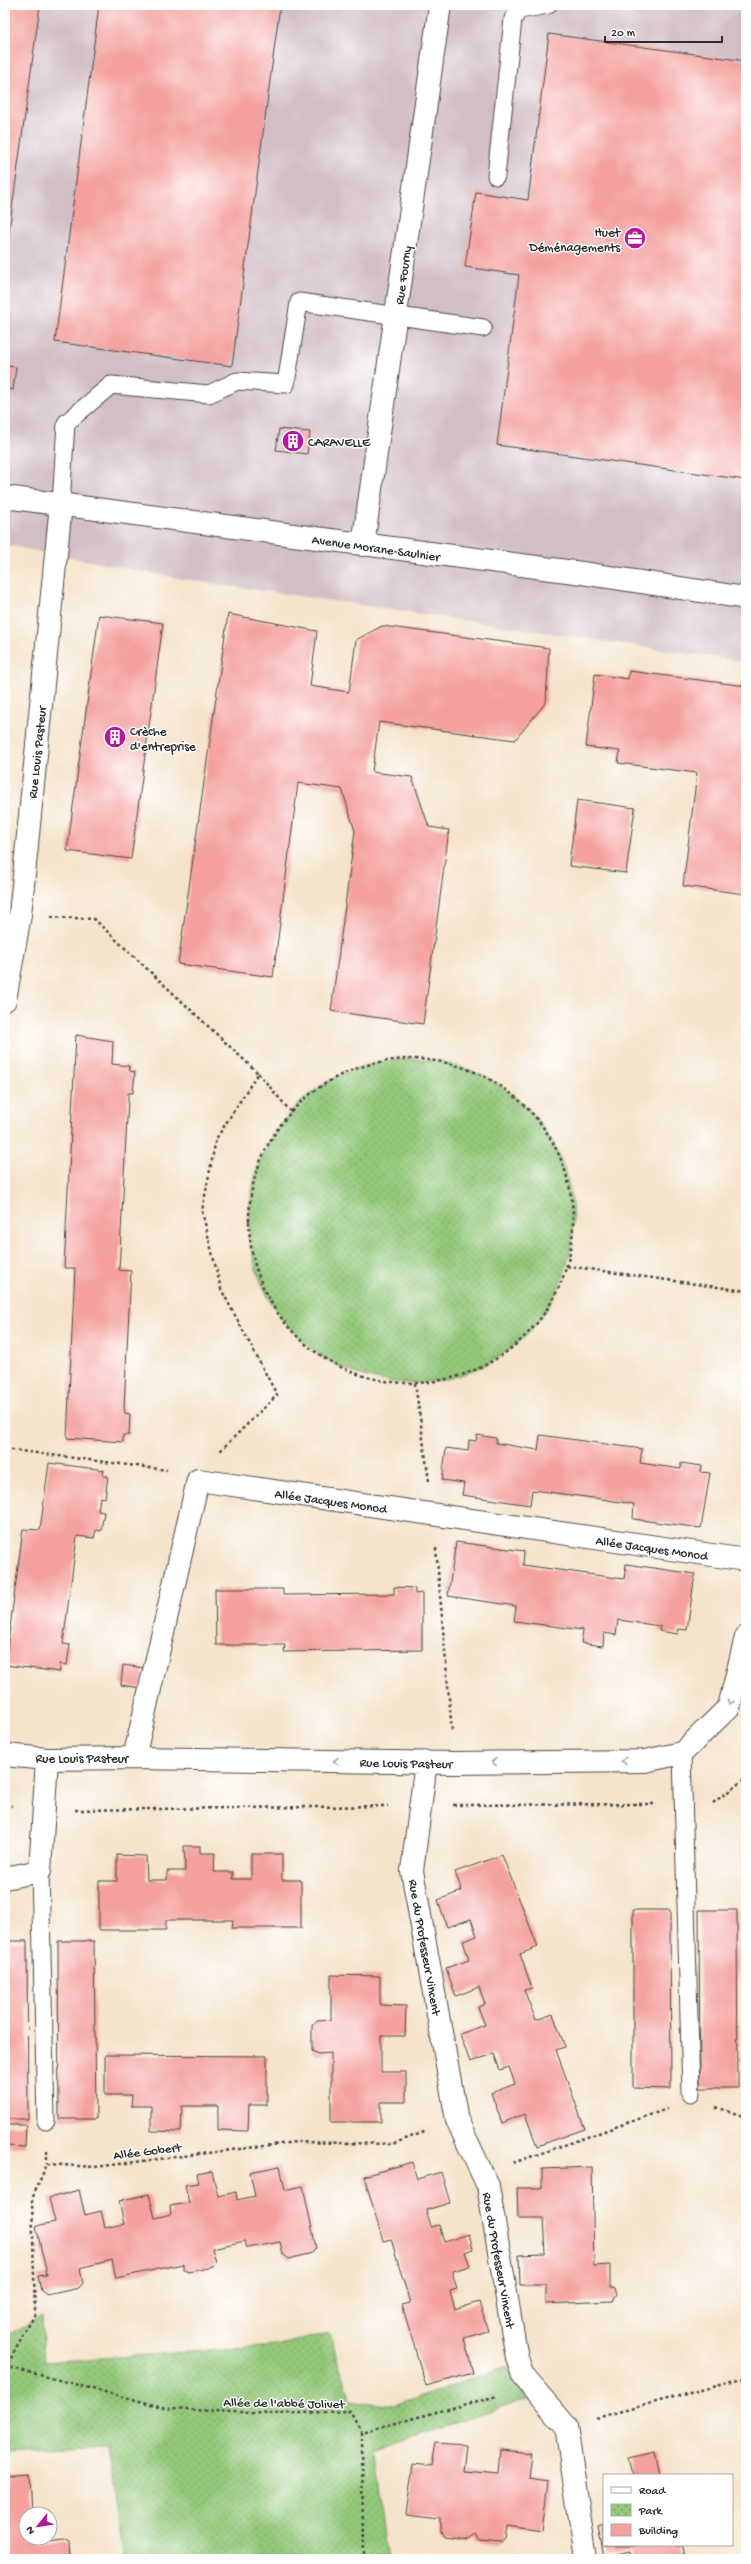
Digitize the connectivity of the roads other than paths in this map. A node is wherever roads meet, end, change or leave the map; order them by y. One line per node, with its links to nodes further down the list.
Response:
1 (440, 5): 4 (street, Rue Fourny)
2 (548, 5): 3 (lane)
3 (496, 176)
4 (396, 316): 5 (lane); 7 (lane); 8 (street, Rue Fourny)
5 (483, 328)
6 (5, 497): 7 (street, Avenue Morane-Saulnier)
7 (61, 504): 8 (street, Avenue Morane-Saulnier); 10 (street, Rue Louis Pasteur)
8 (363, 545): 9 (street, Avenue Morane-Saulnier)
9 (746, 598)
10 (7, 968): 11 (street, Rue Louis Pasteur)
11 (5, 1000)
12 (746, 1560): 16 (street, Allée Jacques Monod)
13 (745, 1652): 14 (street, one-way to 14)
14 (682, 1753): 18 (street, Rue Louis Pasteur, one-way to 18); 21 (lane)
15 (5, 1755): 17 (street, Rue Louis Pasteur)
16 (134, 1758): 17 (street, Rue Louis Pasteur); 18 (street, Rue Louis Pasteur, one-way to 16)
17 (47, 1759): 19 (street)
18 (426, 1762): 23 (street, Rue du Professeur Vincent)
19 (40, 1871): 20 (street); 22 (lane)
20 (5, 1878)
21 (691, 2093)
22 (46, 2121)
23 (586, 2559)

